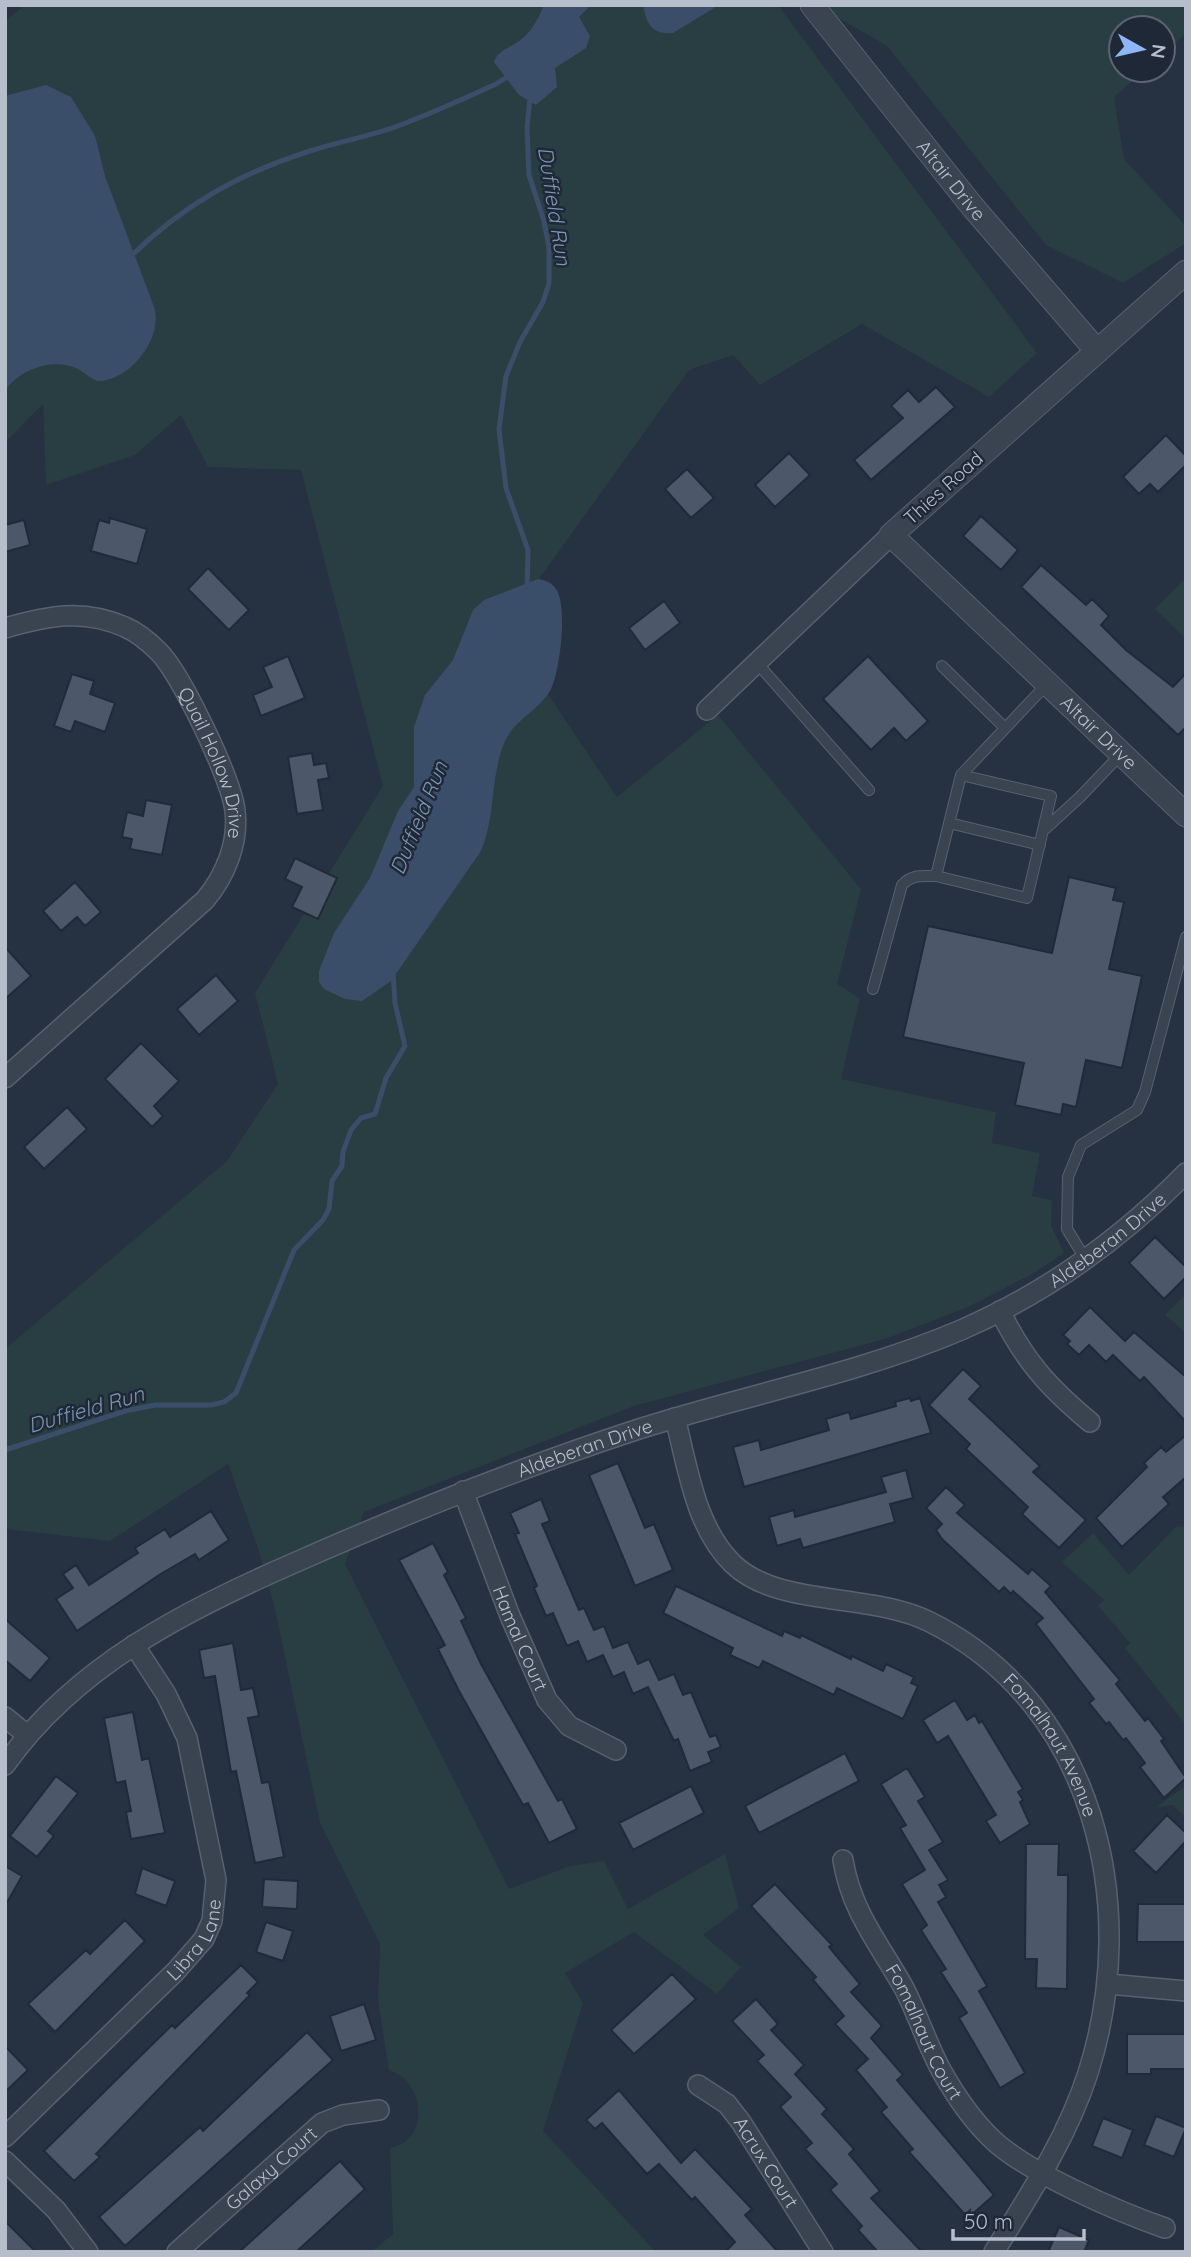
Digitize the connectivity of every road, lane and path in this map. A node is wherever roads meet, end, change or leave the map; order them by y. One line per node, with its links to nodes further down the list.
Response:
1 (812, 5): 3 (street, Altair Drive)
2 (1186, 272): 3 (street, Thies Road)
3 (1097, 351): 4 (street, Thies Road)
4 (891, 535): 6 (street, Thies Road); 8 (street, Altair Drive)
5 (5, 628): 21 (street, Quail Hollow Drive)
6 (757, 663): 9 (street, Thies Road); 13 (lane)
7 (942, 666): 10 (lane)
8 (1048, 684): 10 (lane); 11 (street, Altair Drive)
9 (707, 710)
10 (1006, 728): 12 (lane)
11 (1121, 753): 14 (street, Altair Drive); 16 (lane)
12 (961, 775): 15 (lane); 16 (lane)
13 (869, 790)
14 (1186, 815)
15 (949, 823): 17 (lane); 18 (lane)
16 (1044, 830): 17 (lane)
17 (1041, 845): 18 (lane)
18 (936, 876): 20 (lane)
19 (1186, 937): 23 (lane)
20 (873, 989)
21 (5, 1079)
22 (1186, 1173): 23 (street, Aldeberan Drive)
23 (1086, 1260): 24 (street, Aldeberan Drive)
24 (1000, 1311): 25 (street, Aldeberan Drive); 26 (street)
25 (675, 1418): 27 (street, Aldeberan Drive); 34 (street, Fomalhaut Avenue)
26 (1090, 1422)
27 (463, 1492): 28 (street, Aldeberan Drive); 31 (street, Hamal Court)
28 (134, 1645): 30 (street, Aldeberan Drive); 38 (street, Libra Lane)
29 (5, 1717): 30 (street)
30 (27, 1735): 32 (street, Aldeberan Drive)
31 (616, 1750)
32 (5, 1765)
33 (843, 1860): 40 (street, Fomalhaut Court)
34 (1108, 1984): 35 (street); 40 (street, Fomalhaut Avenue)
35 (1186, 1992)
36 (698, 2085): 44 (street, Acrux Court)
37 (379, 2110): 43 (street, Galaxy Court)
38 (5, 2137)
39 (5, 2161): 42 (street)
40 (1044, 2172): 41 (street, Fomalhaut Court); 45 (street, Fomalhaut Avenue)
41 (1165, 2228)
42 (89, 2252)
43 (177, 2252)
44 (823, 2252)
45 (994, 2252)

